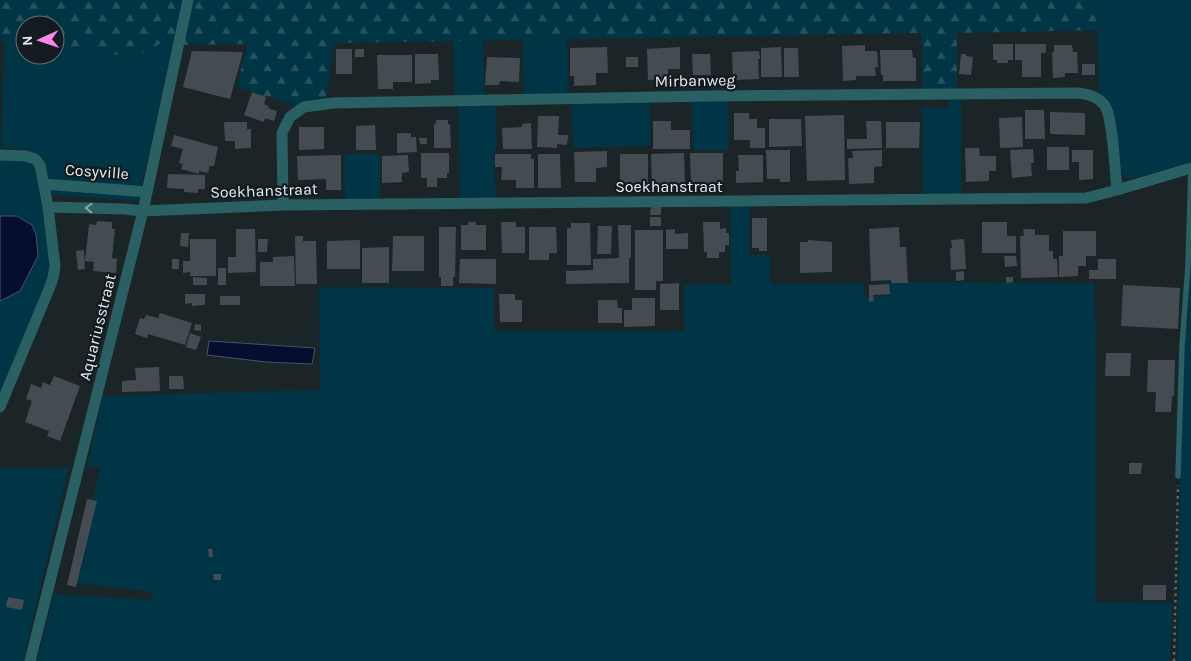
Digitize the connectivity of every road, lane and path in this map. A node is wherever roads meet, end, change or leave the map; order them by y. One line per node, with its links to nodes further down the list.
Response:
1 (188, 0): 7 (street, Aquariusstraat)
2 (0, 155): 4 (street)
3 (1191, 168): 6 (street, Soekhanstraat); 13 (lane)
4 (44, 184): 5 (street, Cosyville); 9 (street)
5 (127, 189): 7 (street, Cosyville); 10 (street)
6 (1117, 190): 8 (street, Soekhanstraat); 8 (street, Mirbanweg)
7 (147, 192): 11 (street, Aquariusstraat)
8 (283, 205): 11 (street, Soekhanstraat)
9 (48, 207): 10 (street, one-way to 9); 12 (street)
10 (124, 209): 11 (street)
11 (143, 211): 14 (street, Aquariusstraat)
12 (0, 407)
13 (1178, 476): 15 (path)
14 (30, 661)
15 (1174, 661)

